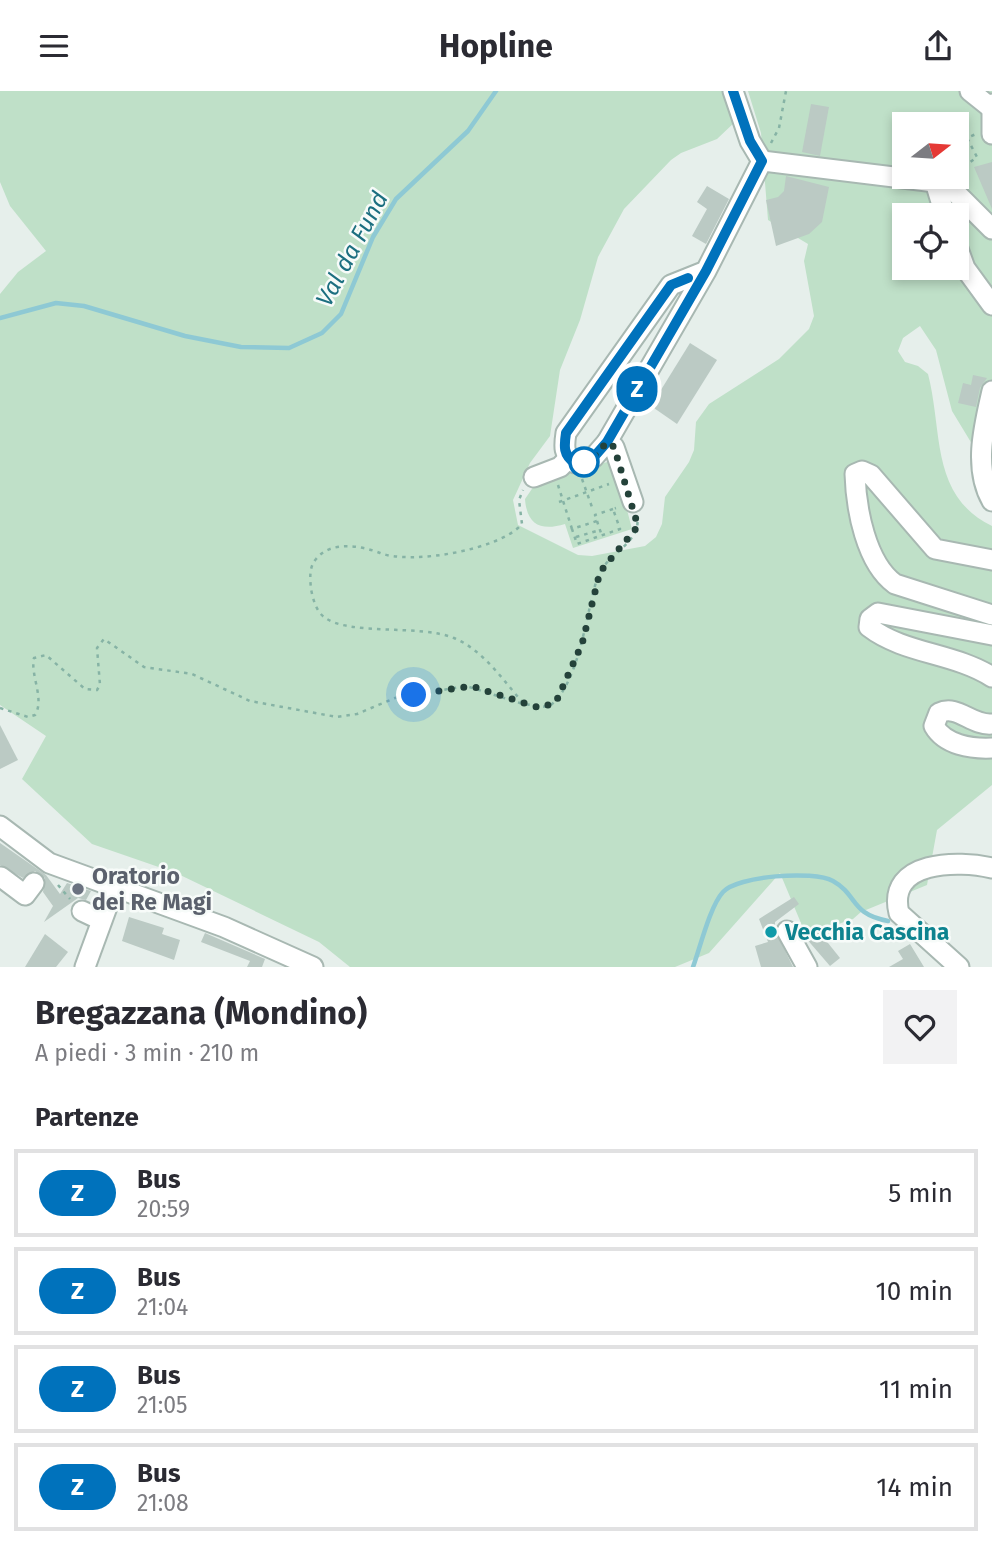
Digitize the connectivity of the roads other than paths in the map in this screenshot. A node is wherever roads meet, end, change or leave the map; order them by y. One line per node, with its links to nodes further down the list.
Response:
1 (733, 91): 5 (street)
2 (970, 91): 3 (street)
3 (991, 105): 4 (street)
4 (991, 131)
5 (762, 161): 6 (street); 9 (street)
6 (892, 178)
7 (949, 189): 8 (street)
8 (992, 229)
9 (706, 271): 13 (street); 14 (street)
10 (969, 273): 11 (street)
11 (992, 305)
12 (992, 391): 16 (street)
13 (607, 442): 14 (street); 17 (street)
14 (567, 467): 15 (street)
15 (534, 477)
16 (992, 501)
17 (633, 502)
18 (992, 561): 19 (street)
19 (992, 615)
20 (992, 635): 21 (street)
21 (992, 677)
22 (992, 724): 23 (street)
23 (988, 751)
24 (0, 826): 26 (street)
25 (992, 868): 35 (street)
26 (42, 872): 27 (street); 28 (street)
27 (1, 877)
28 (114, 888): 30 (street); 33 (street)
29 (82, 911): 30 (street)
30 (101, 920): 32 (street)
31 (787, 931): 34 (street)
32 (85, 967)
33 (313, 967)
34 (807, 967)
35 (959, 967)

